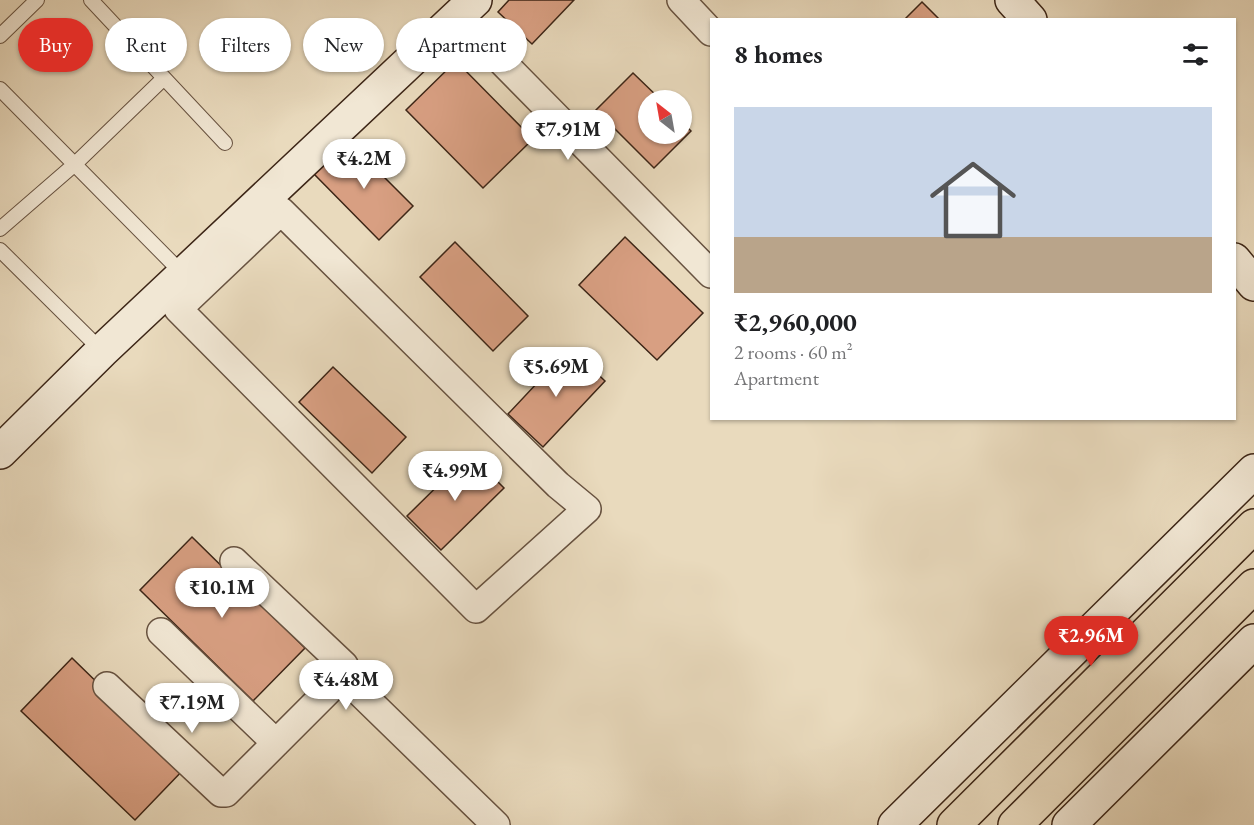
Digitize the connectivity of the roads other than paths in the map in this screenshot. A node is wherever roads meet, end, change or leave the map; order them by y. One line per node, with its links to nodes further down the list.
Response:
1 (37, 0): 8 (lane)
2 (91, 0): 9 (lane)
3 (681, 0): 7 (street)
4 (1012, 0): 6 (street)
5 (466, 8): 14 (street); 17 (street)
6 (1028, 18)
7 (710, 31)
8 (0, 36)
9 (164, 78): 11 (lane); 12 (lane)
10 (0, 89): 12 (lane)
11 (225, 143)
12 (75, 164): 13 (lane); 18 (lane)
13 (0, 229)
14 (224, 249): 14 (street); 18 (street)
15 (0, 250): 20 (lane)
16 (1236, 262): 19 (street)
17 (710, 273)
18 (184, 275): 20 (street)
19 (1254, 284)
20 (102, 351): 21 (street)
21 (0, 452)
22 (1254, 471): 32 (street)
23 (1254, 526): 33 (main road)
24 (234, 561): 28 (street)
25 (1254, 586): 34 (main road)
26 (161, 632): 30 (street)
27 (1254, 641): 35 (street)
28 (343, 676): 30 (street); 31 (street)
29 (107, 686): 30 (street)
30 (276, 744)
31 (496, 825)
32 (895, 825)
33 (954, 825)
34 (1015, 825)
35 (1069, 825)

